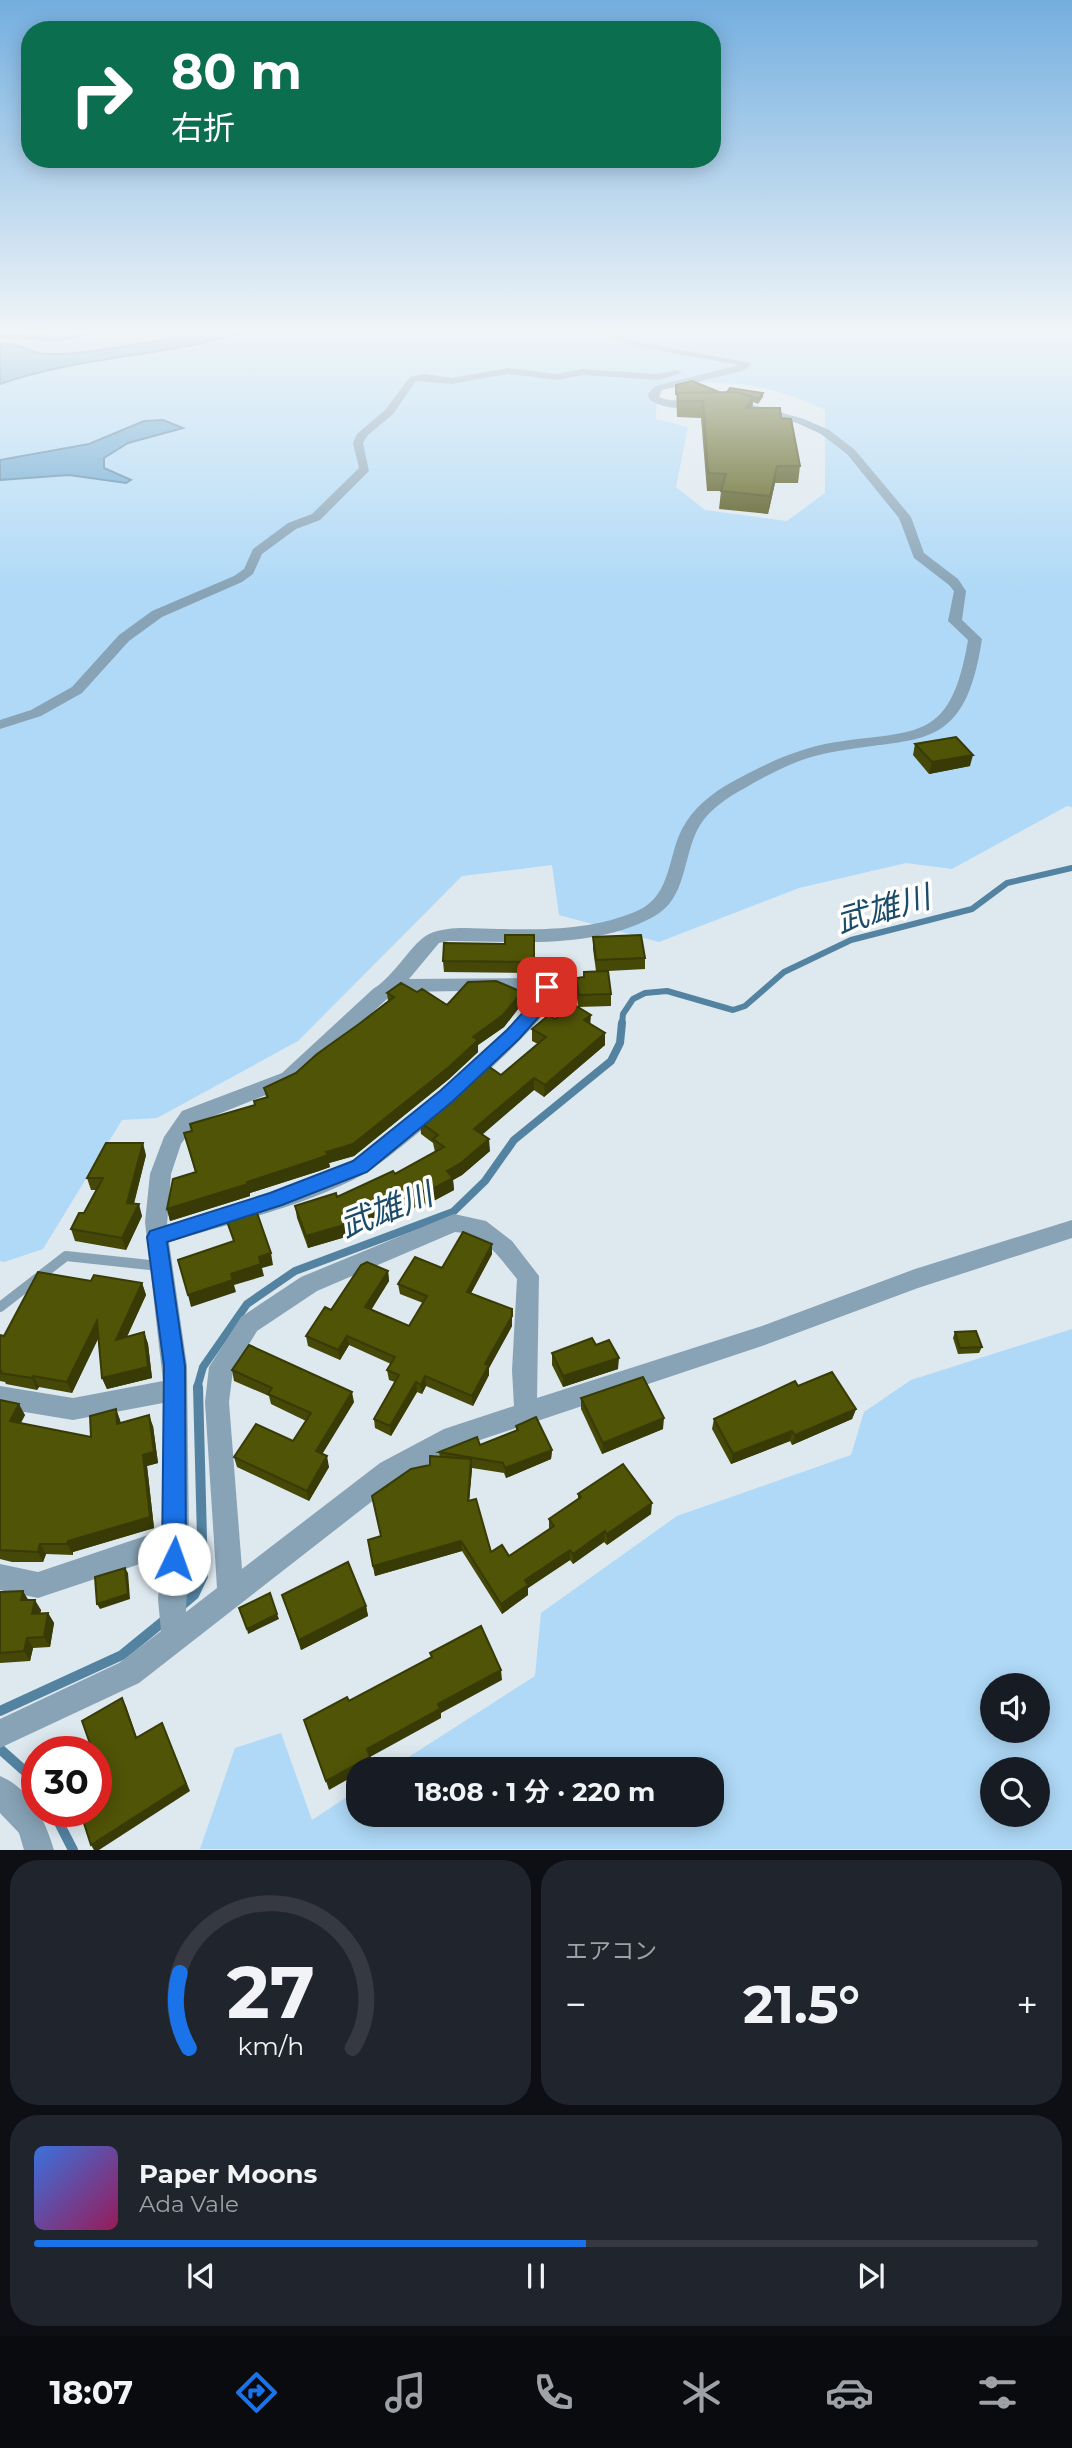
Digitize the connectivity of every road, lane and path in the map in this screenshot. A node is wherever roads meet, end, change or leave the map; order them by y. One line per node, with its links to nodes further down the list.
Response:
1 (380, 419): 3 (street)
2 (790, 419): 4 (street)
3 (0, 724)
4 (393, 986): 6 (street); 6 (street)
5 (1072, 1229): 11 (street)
6 (157, 1237): 7 (street)
7 (159, 1266): 8 (lane); 9 (street)
8 (0, 1307)
9 (173, 1390): 10 (street); 12 (street)
10 (0, 1397)
11 (526, 1413): 14 (street); 14 (street)
12 (176, 1539): 13 (street); 15 (street)
13 (0, 1577)
14 (231, 1595): 15 (street)
15 (175, 1638): 16 (street)
16 (9, 1731)
17 (0, 1791): 18 (street)
18 (39, 1850)

